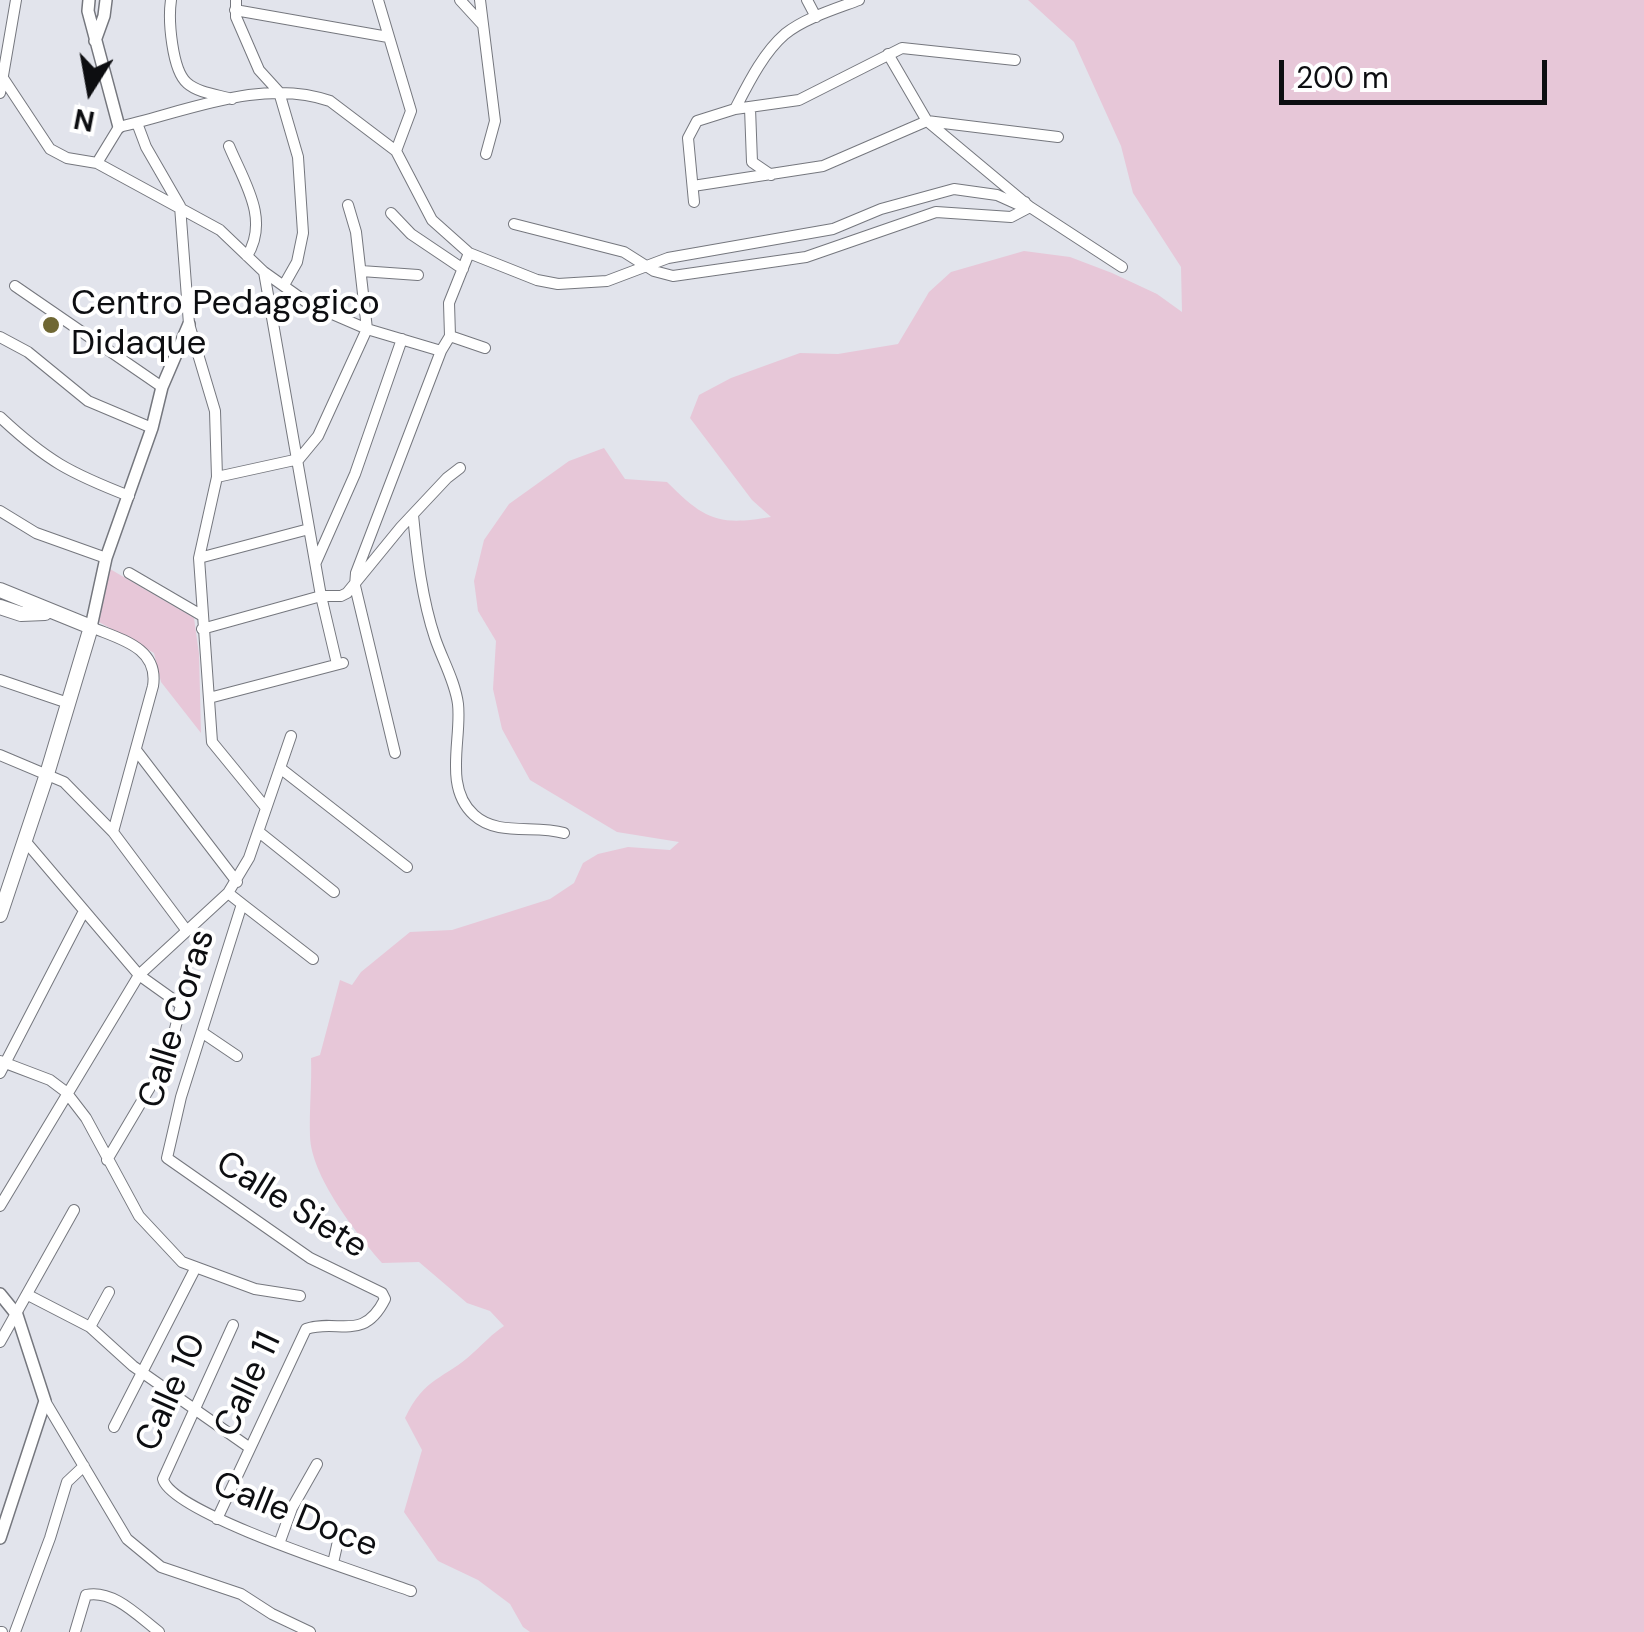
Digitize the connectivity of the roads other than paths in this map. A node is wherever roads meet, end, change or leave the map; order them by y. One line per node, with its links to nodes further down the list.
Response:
1 (16, 0): 17 (street)
2 (89, 0): 14 (street)
3 (106, 0): 14 (street)
4 (171, 0): 20 (street)
5 (378, 0): 13 (street)
6 (460, 0): 12 (street)
7 (480, 0): 12 (street)
8 (807, 0): 11 (street)
9 (859, 0): 11 (street)
10 (236, 5): 13 (street); 18 (street)
11 (816, 17): 22 (street)
12 (483, 25): 29 (street)
13 (388, 37): 28 (street)
14 (95, 41): 25 (street)
15 (888, 54): 16 (street); 21 (street); 23 (street)
16 (1015, 60)
17 (3, 78): 19 (street); 30 (street)
18 (279, 92): 20 (street); 28 (street); 49 (street)
19 (0, 93)
20 (233, 99): 24 (street)
21 (750, 108): 22 (street); 31 (street)
22 (736, 109): 32 (street)
23 (927, 121): 26 (street); 31 (street); 35 (street)
24 (137, 123): 25 (street); 36 (street)
25 (119, 126): 30 (street)
26 (1058, 137)
27 (229, 146): 41 (street)
28 (396, 152): 40 (street)
29 (486, 154)
30 (97, 163): 36 (street)
31 (772, 175): 32 (street)
32 (693, 186): 33 (street)
33 (694, 202)
34 (348, 204): 46 (street)
35 (1028, 205): 39 (street); 42 (street); 43 (street)
36 (180, 206): 41 (street); 51 (street)
37 (391, 212): 45 (street)
38 (514, 224): 44 (street)
39 (762, 243): 42 (street); 44 (street)
40 (469, 253): 44 (street); 45 (street)
41 (247, 256): 47 (street)
42 (766, 262): 44 (street)
43 (1122, 267)
44 (643, 268)
45 (463, 269): 53 (street)
46 (361, 271): 48 (street); 52 (street)
47 (264, 272): 49 (street); 61 (street)
48 (418, 274)
49 (284, 285): 52 (street)
50 (14, 286): 58 (street)
51 (189, 324): 58 (street); 63 (street)
52 (367, 330): 55 (street); 61 (street)
53 (450, 336): 56 (street); 57 (street)
54 (0, 337): 60 (street)
55 (402, 339): 57 (street); 70 (street)
56 (485, 348)
57 (441, 351): 72 (street)
58 (162, 387): 60 (street)
59 (0, 417): 64 (street)
60 (152, 428): 64 (street)
61 (299, 460): 63 (street); 67 (street)
62 (460, 468): 66 (street)
63 (217, 477): 69 (street)
64 (129, 496): 68 (street)
65 (0, 511): 68 (street)
66 (413, 515): 72 (street); 92 (street)
67 (308, 529): 69 (street); 70 (street)
68 (106, 558): 78 (street)
69 (199, 558): 77 (street)
70 (316, 563): 74 (street)
71 (128, 573): 77 (street)
72 (355, 586): 74 (street); 85 (street)
73 (0, 590): 76 (main road)
74 (320, 596): 79 (street); 81 (street)
75 (0, 607): 76 (main road)
76 (51, 613): 78 (main road)
77 (201, 615): 79 (street)
78 (90, 627): 82 (main road); 84 (street)
79 (202, 629): 81 (street)
80 (0, 680): 82 (street)
81 (209, 698): 89 (street)
82 (68, 703): 88 (main road)
83 (291, 736): 87 (street, Calle Coras)
84 (136, 750): 90 (street); 95 (street)
85 (394, 753)
86 (0, 755): 88 (street)
87 (280, 768): 89 (street, Calle Coras); 94 (street)
88 (47, 774): 90 (street); 93 (main road)
89 (266, 808): 91 (street, Calle Coras)
90 (113, 832): 101 (street)
91 (259, 832): 95 (street, Calle Coras); 96 (street)
92 (564, 833)
93 (26, 842): 99 (street); 100 (main road)
94 (408, 868)
95 (237, 882): 97 (street, Calle Coras)
96 (334, 892)
97 (228, 893): 98 (street, Calle Coras); 101 (street)
98 (242, 904): 102 (street); 104 (street, Calle Coras)
99 (84, 912): 103 (street); 106 (street)
100 (0, 915)
101 (187, 931): 103 (street)
102 (313, 959)
103 (139, 975): 107 (street); 109 (street, Calle Coras)
104 (203, 1034): 105 (street); 108 (street, Calle Coras)
105 (237, 1056)
106 (2, 1065): 107 (street)
107 (66, 1092): 109 (street); 110 (street)
108 (167, 1158): 120 (street, Calle Siete)
109 (106, 1160): 112 (street)
110 (0, 1206)
111 (74, 1210): 115 (street)
112 (195, 1269): 116 (street); 122 (street)
113 (110, 1292): 119 (street)
114 (0, 1294): 117 (street)
115 (28, 1295): 117 (street); 119 (street)
116 (300, 1296)
117 (17, 1315): 121 (street); 123 (street)
118 (233, 1324): 124 (street, Calle 10)
119 (90, 1327): 122 (street)
120 (306, 1329): 126 (street, Calle 11)
121 (0, 1342)
122 (143, 1373): 124 (street); 125 (street)
123 (45, 1401): 128 (street); 130 (street)
124 (195, 1412): 126 (street); 129 (street, Calle 10)
125 (114, 1427)
126 (250, 1448): 131 (street, Calle 11)
127 (317, 1464): 134 (street)
128 (84, 1466): 137 (street); 140 (street)
129 (164, 1484): 131 (street, Calle Doce)
130 (5, 1505): 133 (street)
131 (217, 1519): 134 (street, Calle Doce)
132 (330, 1530): 135 (street)
133 (0, 1538)
134 (279, 1544): 135 (street, Calle Doce)
135 (333, 1563): 136 (street, Calle Doce)
136 (411, 1591)
137 (15, 1632)
138 (75, 1632): 139 (street)
139 (159, 1632)
140 (310, 1632)

